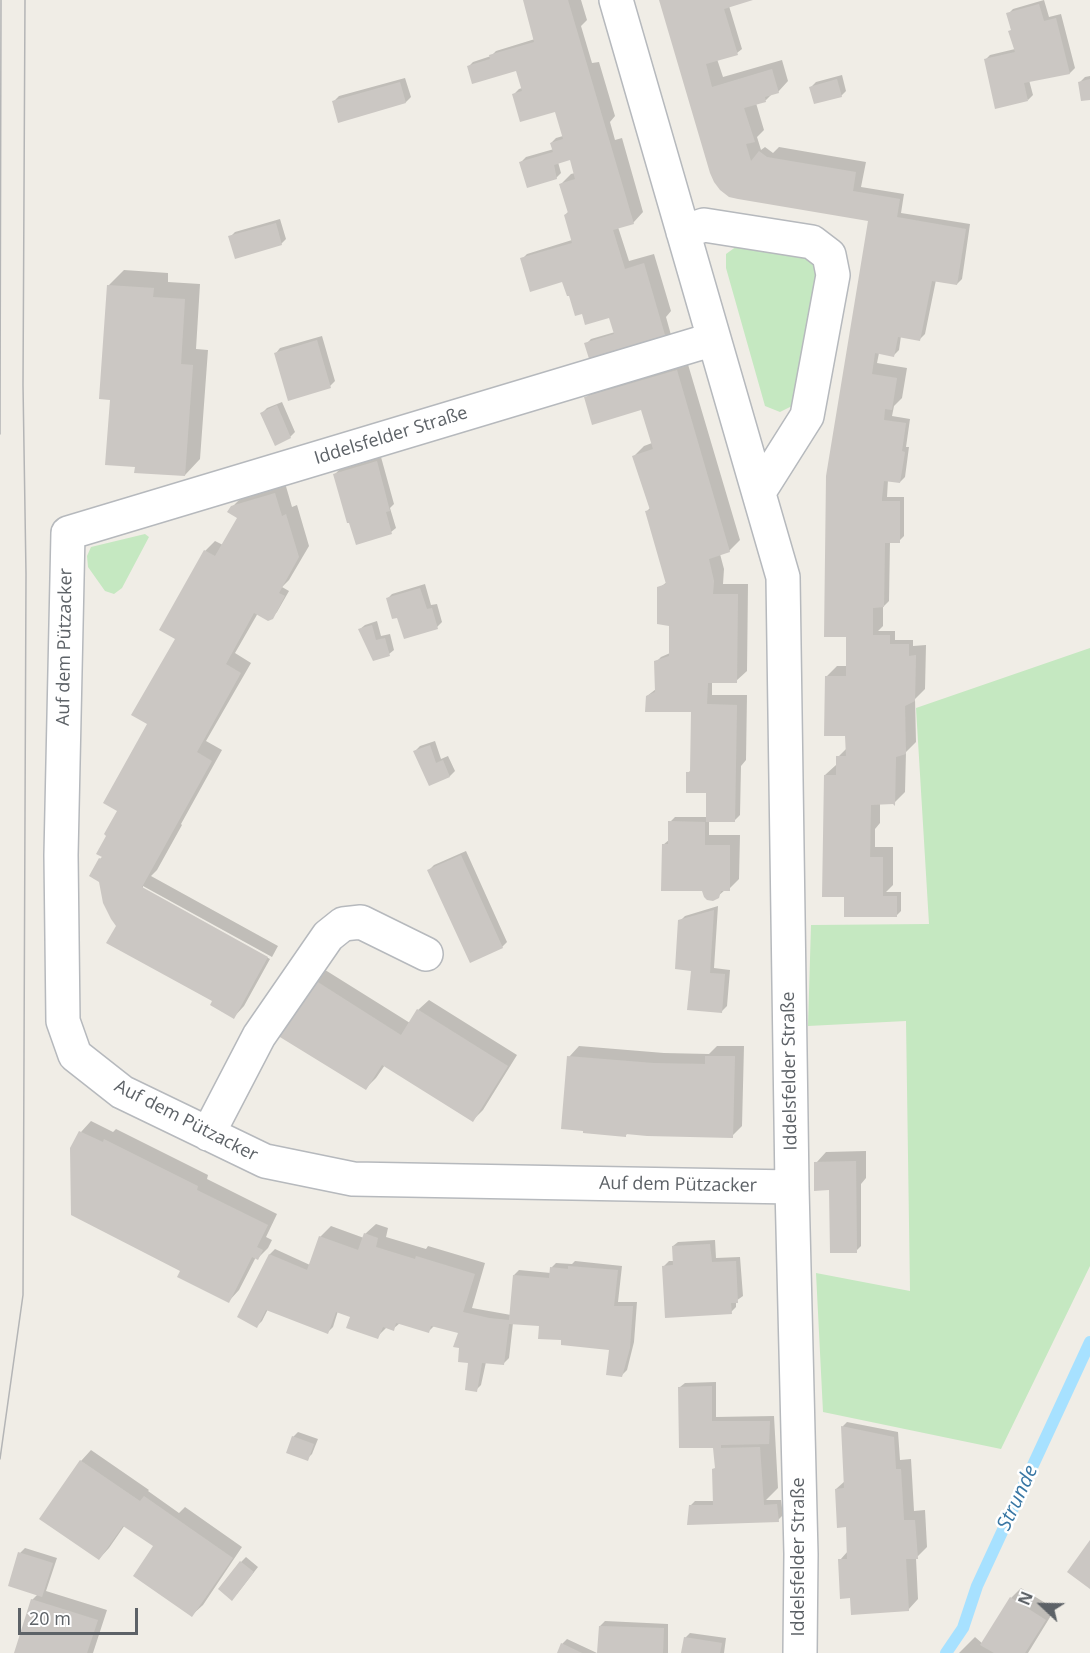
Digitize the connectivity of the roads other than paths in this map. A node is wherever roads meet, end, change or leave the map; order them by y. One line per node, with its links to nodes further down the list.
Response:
1 (616, 0): 2 (street, Iddelsfelder Straße)
2 (683, 232): 3 (street, Iddelsfelder Straße); 4 (street)
3 (714, 339): 4 (street, Iddelsfelder Straße); 5 (street, Iddelsfelder Straße)
4 (759, 492): 8 (street, Iddelsfelder Straße)
5 (68, 532): 7 (street, Auf dem Pützacker)
6 (426, 954): 7 (street)
7 (208, 1134): 8 (street, Auf dem Pützacker)
8 (792, 1187): 9 (street, Iddelsfelder Straße)
9 (800, 1653)

